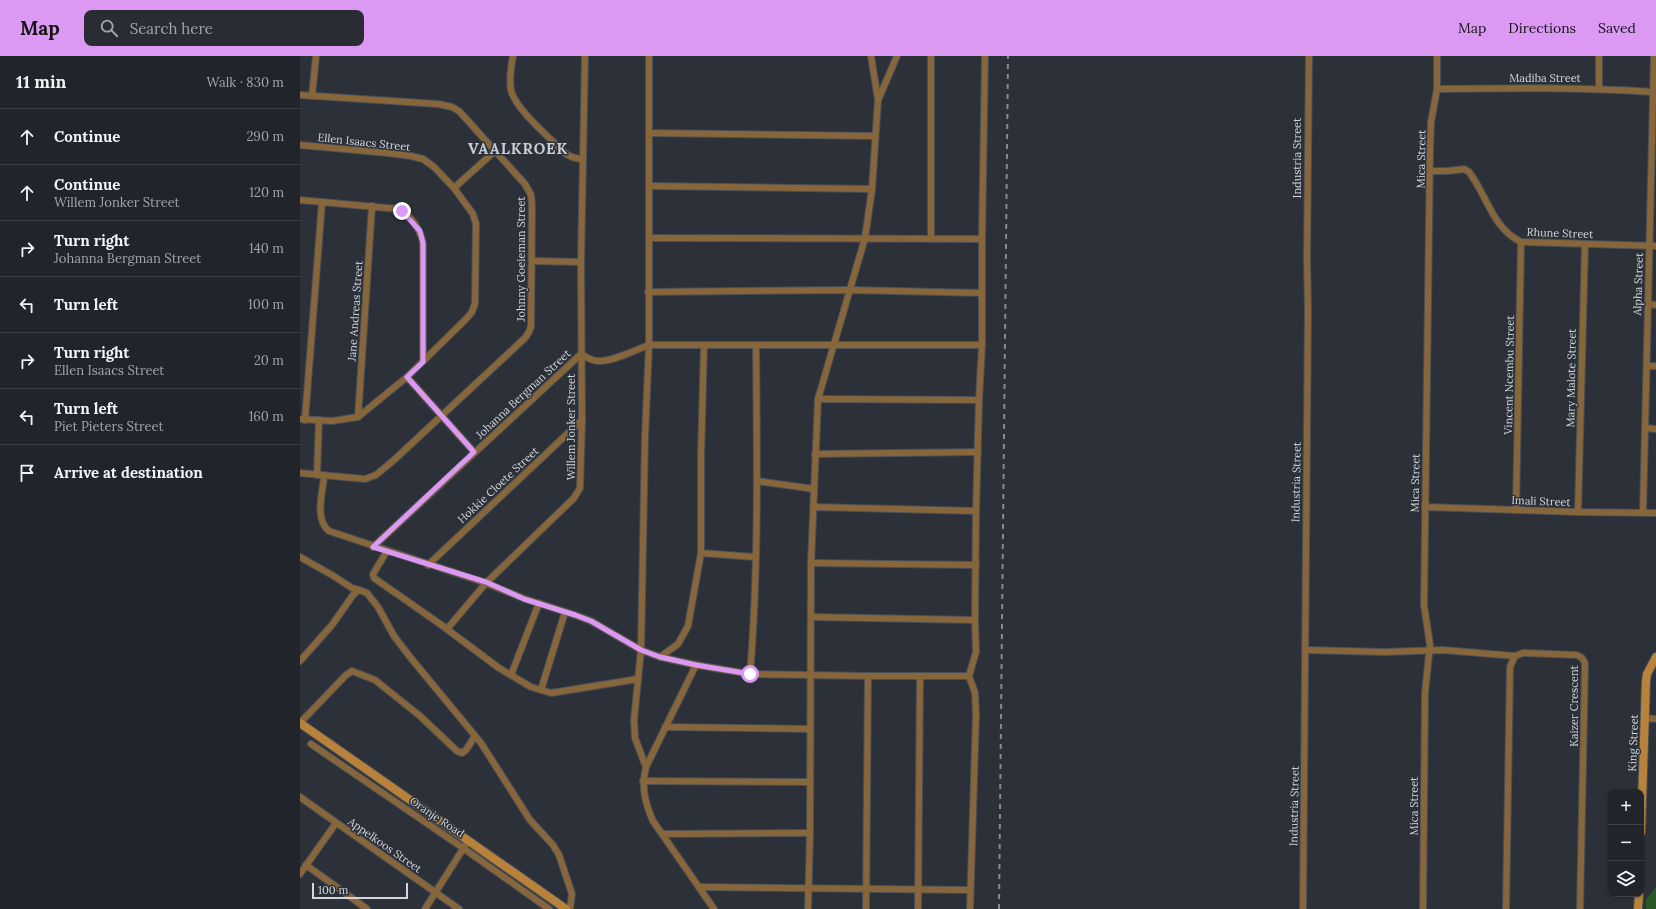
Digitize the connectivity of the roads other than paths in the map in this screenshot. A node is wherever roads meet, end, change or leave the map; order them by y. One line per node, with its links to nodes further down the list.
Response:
1 (316, 56): 18 (street)
2 (513, 56): 25 (street)
3 (585, 56): 25 (street, Willem Jonker Street)
4 (648, 56): 20 (street)
5 (871, 56): 19 (street)
6 (897, 56): 19 (street)
7 (931, 56): 35 (street)
8 (985, 56): 36 (street)
9 (1309, 56): 97 (street, Industria Street)
10 (1437, 56): 15 (street, Mica Street)
11 (1599, 56): 14 (street)
12 (1654, 56): 13 (street, Alpha Street)
13 (1655, 72): 16 (street, Alpha Street)
14 (1599, 88): 15 (street, Madiba Street); 16 (street, Madiba Street)
15 (1437, 89): 26 (street, Mica Street)
16 (1653, 92): 21 (street, Alpha Street)
17 (300, 95): 18 (street, Johnny Goeieman Street)
18 (312, 96): 24 (street, Johnny Goeieman Street)
19 (878, 100): 22 (street)
20 (649, 133): 22 (street); 27 (street)
21 (1654, 134): 39 (street, Alpha Street)
22 (875, 136): 29 (street)
23 (300, 145): 28 (street, Ellen Isaacs Street)
24 (494, 151): 28 (street); 40 (street, Johnny Goeieman Street)
25 (583, 160): 41 (street, Willem Jonker Street)
26 (1430, 171): 37 (street, Rhune Street); 74 (street, Mica Street)
27 (649, 186): 29 (street); 33 (street)
28 (454, 188): 53 (street, Ellen Isaacs Street)
29 (872, 189): 34 (street)
30 (300, 200): 31 (street)
31 (322, 202): 32 (street); 61 (street)
32 (372, 206): 53 (street); 59 (street, Jane Andreas Street)
33 (649, 238): 34 (street); 43 (street)
34 (865, 238): 35 (street); 42 (street)
35 (931, 238): 36 (street)
36 (982, 239): 44 (street)
37 (1521, 242): 38 (street, Rhune Street); 76 (street, Vincent Ncembu Street)
38 (1585, 244): 39 (street, Rhune Street); 78 (street, Mary Malote Street)
39 (1653, 246): 45 (street, Alpha Street)
40 (532, 261): 41 (street); 60 (street, Johnny Goeieman Street)
41 (581, 262): 52 (street, Willem Jonker Street)
42 (850, 290): 43 (street); 44 (street); 47 (street)
43 (648, 292): 48 (street)
44 (982, 293): 51 (street)
45 (1648, 304): 46 (street); 54 (street, Alpha Street)
46 (1656, 304)
47 (835, 344): 50 (street); 51 (street); 57 (street)
48 (649, 345): 49 (street); 52 (street); 96 (street)
49 (704, 345): 50 (street); 83 (street)
50 (756, 345): 72 (street)
51 (982, 345): 58 (street)
52 (581, 354): 63 (street, Willem Jonker Street); 66 (street, Johanna Bergman Street)
53 (423, 362): 56 (street, Ellen Isaacs Street)
54 (1646, 366): 55 (street); 64 (street, Alpha Street)
55 (1656, 366)
56 (407, 377): 59 (street, Ellen Isaacs Street); 60 (street)
57 (818, 399): 58 (street); 68 (street)
58 (979, 400): 67 (street)
59 (358, 417): 62 (street)
60 (441, 417): 66 (street); 71 (street, Johnny Goeieman Street)
61 (303, 419): 62 (street)
62 (319, 420): 70 (street)
63 (582, 420): 87 (street, Hokkie Cloete Street); 89 (street, Willem Jonker Street)
64 (1645, 428): 65 (street); 79 (street, Alpha Street)
65 (1656, 429)
66 (474, 452): 81 (street, Johanna Bergman Street)
67 (978, 452): 68 (street); 77 (street)
68 (815, 454): 73 (street)
69 (300, 473): 70 (street, Johnny Goeieman Street)
70 (317, 475): 71 (street, Johnny Goeieman Street)
71 (324, 476): 81 (street)
72 (757, 481): 73 (street); 85 (street)
73 (814, 489): 75 (street)
74 (1425, 507): 76 (street, Imali Street); 98 (street, Mica Street)
75 (813, 508): 77 (street); 86 (street)
76 (1516, 510): 78 (street, Imali Street)
77 (976, 511): 88 (street)
78 (1578, 512): 79 (street, Imali Street)
79 (1643, 512): 80 (street, Imali Street)
80 (1656, 513)
81 (373, 547): 82 (street)
82 (387, 551): 87 (street); 95 (street)
83 (701, 553): 85 (street); 100 (street)
84 (300, 557): 90 (street)
85 (755, 557): 104 (street)
86 (811, 563): 88 (street); 93 (street)
87 (428, 565): 89 (street)
88 (976, 565): 94 (street)
89 (486, 582): 91 (street); 95 (street, Willem Jonker Street)
90 (359, 590): 102 (street); 117 (street)
91 (539, 603): 92 (street); 105 (street)
92 (566, 612): 96 (street); 111 (street)
93 (811, 617): 94 (street); 106 (street)
94 (974, 620): 108 (street)
95 (447, 629): 105 (street)
96 (641, 650): 100 (street); 110 (street)
97 (1305, 650): 98 (street, Kaizer Crescent); 148 (street, Industria Street)
98 (1430, 651): 99 (street, Kaizer Crescent); 149 (street, Mica Street)
99 (1515, 656): 150 (street); 151 (street, Kaizer Crescent)
100 (660, 657): 103 (street)
101 (1656, 657): 112 (street, King Street)
102 (300, 661)
103 (696, 665): 104 (street); 115 (street)
104 (750, 674): 106 (street)
105 (511, 675): 111 (street)
106 (810, 675): 107 (street); 116 (street)
107 (868, 676): 109 (street); 132 (street)
108 (969, 676): 109 (street); 134 (street)
109 (920, 677): 133 (street)
110 (638, 679): 111 (street); 119 (street)
111 (541, 690)
112 (1645, 718): 113 (street); 124 (street, King Street)
113 (1656, 719)
114 (300, 723): 117 (street); 127 (street)
115 (665, 727): 116 (street); 119 (street)
116 (810, 729): 121 (street)
117 (475, 736): 142 (street)
118 (311, 744): 127 (street, Oranje Road)
119 (646, 767): 120 (street)
120 (643, 781): 121 (street); 126 (street)
121 (810, 782): 125 (street)
122 (300, 797): 123 (street, Appelkoos Street)
123 (336, 823): 128 (street); 135 (street, Appelkoos Street)
124 (1641, 825)
125 (810, 833): 126 (street); 131 (street)
126 (662, 834): 130 (street)
127 (466, 844): 135 (street); 140 (street, Oranje Road); 141 (street)
128 (306, 865): 129 (street); 137 (street)
129 (300, 874)
130 (699, 887): 131 (street); 143 (street)
131 (809, 888): 132 (street); 144 (street)
132 (865, 890): 133 (street); 145 (street)
133 (918, 890): 134 (street); 146 (street)
134 (970, 890): 147 (street)
135 (435, 892): 138 (street); 139 (street, Appelkoos Street)
136 (1639, 897): 152 (street)
137 (367, 909)
138 (425, 909)
139 (459, 909)
140 (549, 909)
141 (566, 909)
142 (570, 909)
143 (714, 909)
144 (808, 909)
145 (866, 909)
146 (918, 909)
147 (970, 909)
148 (1303, 909)
149 (1423, 909)
150 (1506, 909)
151 (1580, 909)
152 (1638, 909)

